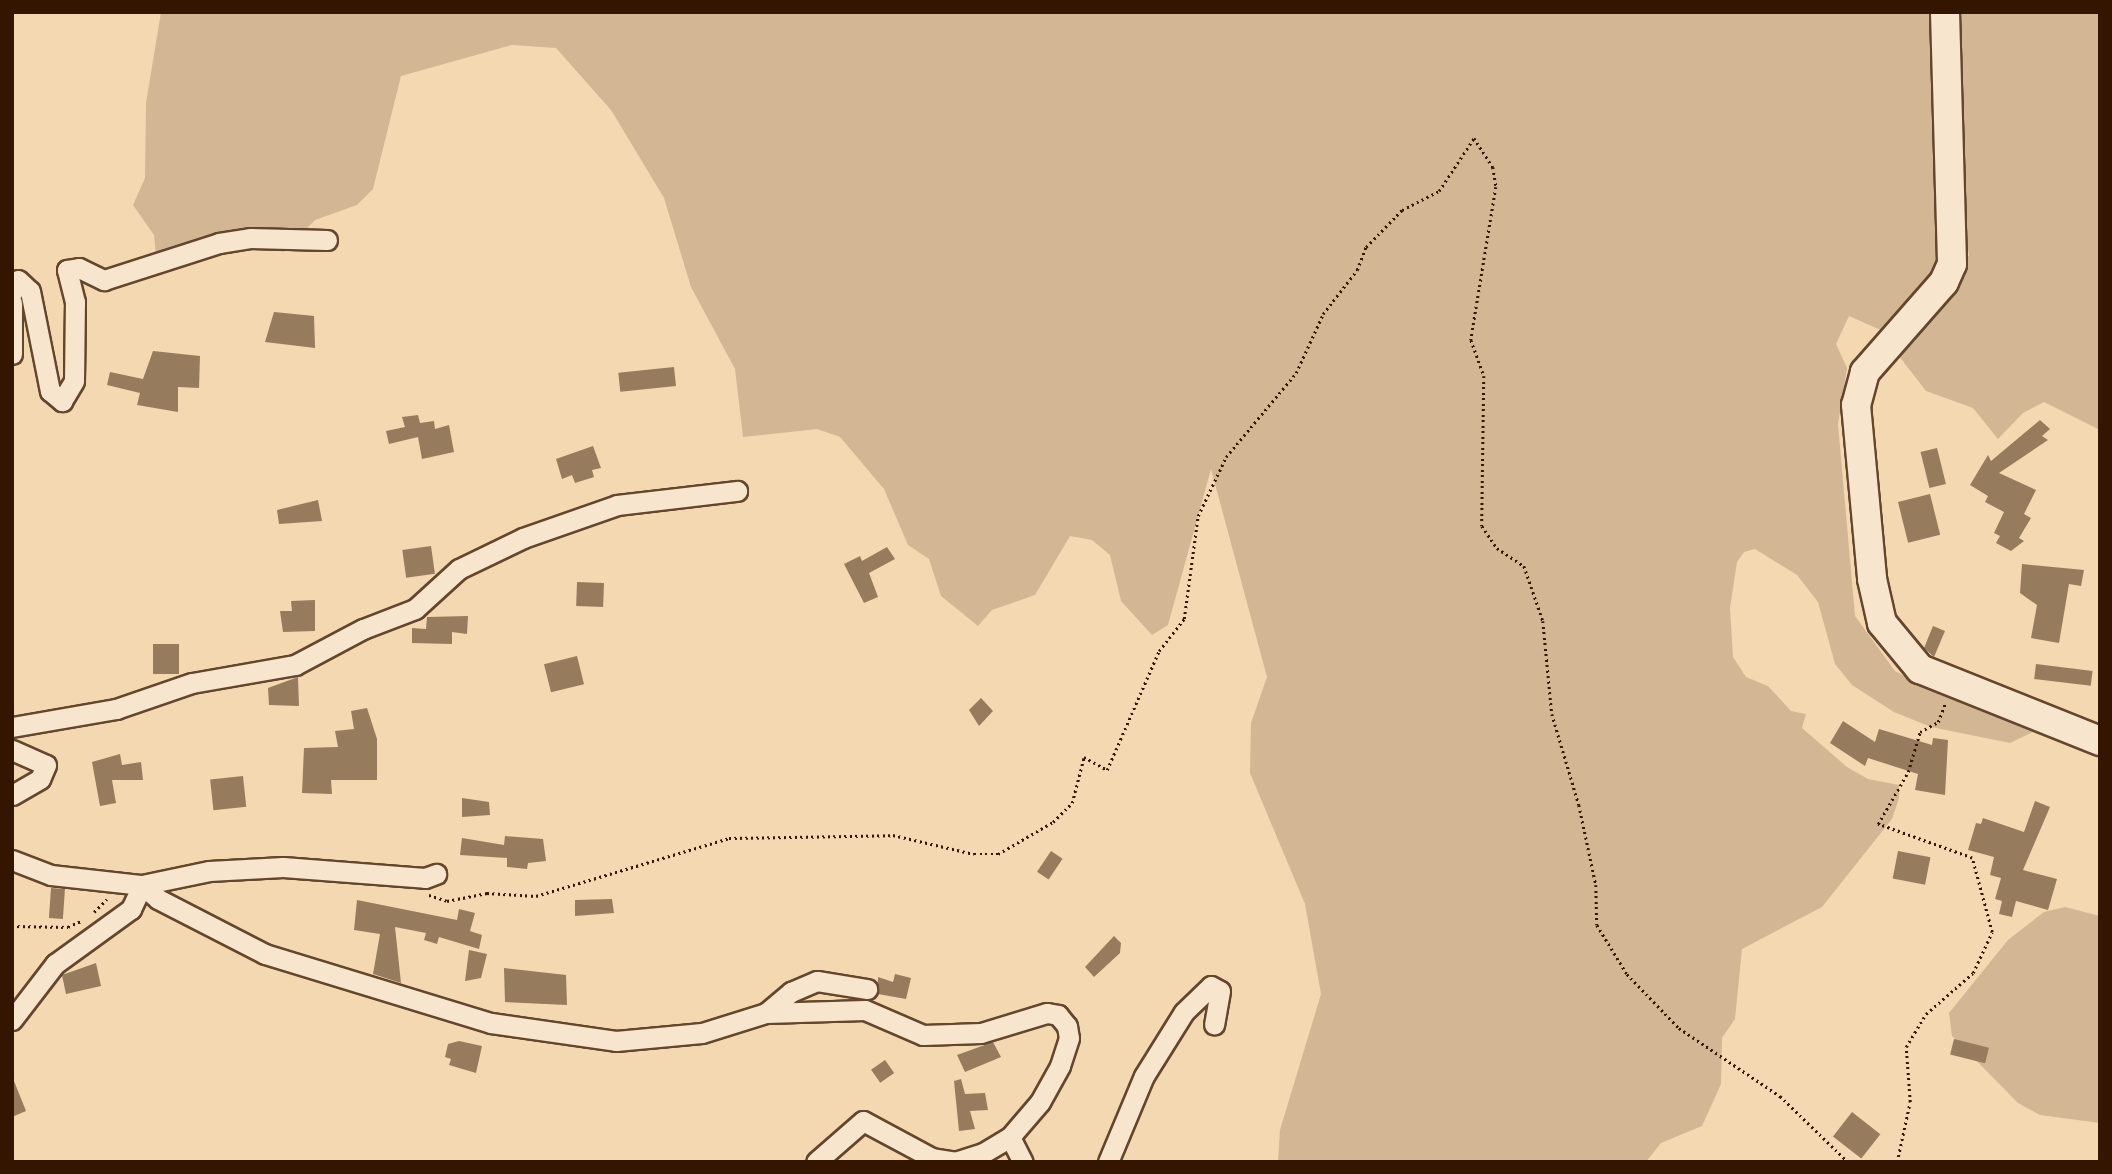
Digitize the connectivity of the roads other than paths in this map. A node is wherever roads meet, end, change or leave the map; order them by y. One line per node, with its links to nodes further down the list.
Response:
1 (1945, 12): 8 (street)
2 (327, 240): 3 (street)
3 (12, 293)
4 (12, 303): 5 (street)
5 (12, 354)
6 (737, 491): 7 (street)
7 (12, 727)
8 (2100, 741)
9 (12, 750): 10 (street)
10 (12, 795)
11 (12, 860): 13 (street)
12 (436, 874): 13 (street)
13 (142, 885): 15 (street); 16 (street)
14 (867, 989): 15 (street)
15 (766, 1013): 18 (street)
16 (12, 1020)
17 (1214, 1024): 21 (street)
18 (1010, 1137): 19 (street); 20 (street)
19 (816, 1162)
20 (1023, 1162)
21 (1108, 1162)

